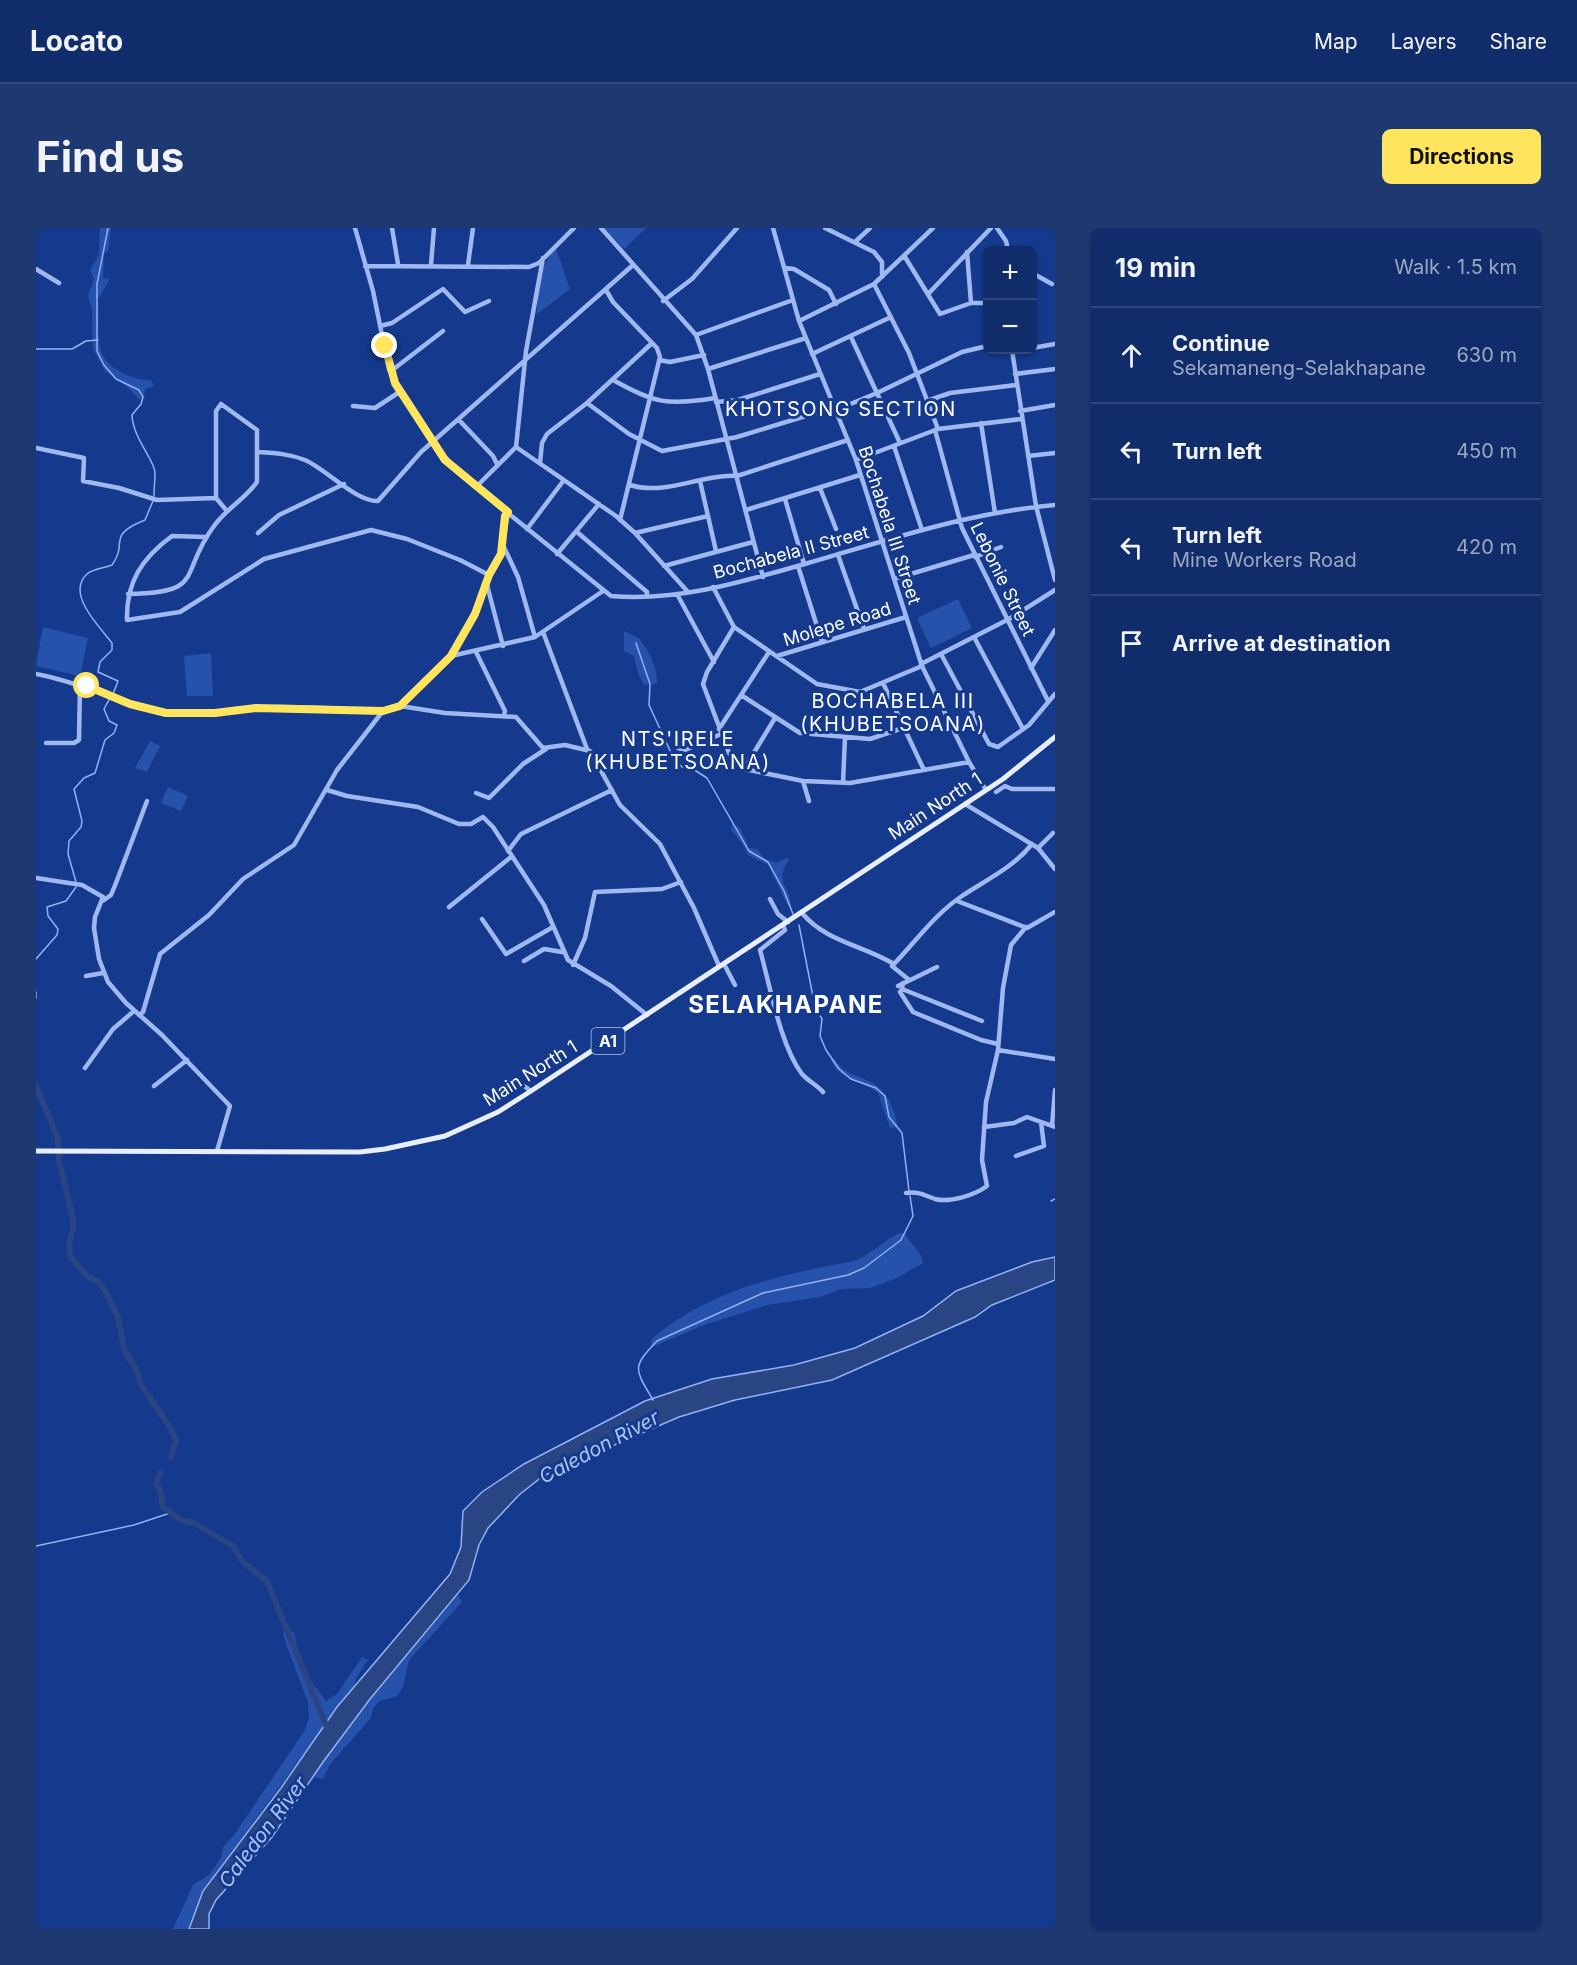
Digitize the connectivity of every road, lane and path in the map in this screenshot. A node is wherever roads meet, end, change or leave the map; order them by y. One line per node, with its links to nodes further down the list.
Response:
1 (355, 228): 23 (street)
2 (392, 228): 19 (street)
3 (433, 228): 20 (street)
4 (473, 228): 21 (street)
5 (574, 228): 18 (street)
6 (601, 228): 22 (street)
7 (737, 228): 35 (street)
8 (773, 228): 25 (street, Bochabela III Street)
9 (825, 228): 14 (street)
10 (870, 228): 14 (street)
11 (933, 228): 17 (street)
12 (991, 228): 16 (street)
13 (997, 228): 15 (street)
14 (855, 242): 27 (street)
15 (1007, 246)
16 (967, 252): 32 (street); 36 (street)
17 (905, 257): 27 (street); 32 (street)
18 (543, 258): 21 (street); 53 (street)
19 (398, 264): 20 (street); 23 (street)
20 (431, 265): 21 (street)
21 (468, 265)
22 (633, 265): 31 (street); 35 (street)
23 (365, 266): 41 (street)
24 (36, 268): 28 (street)
25 (785, 268): 33 (street, Bochabela III Street); 38 (street)
26 (1037, 276): 30 (street)
27 (882, 277): 29 (street)
28 (59, 283)
29 (874, 284): 38 (street); 39 (street, Lebonie Street)
30 (1052, 284)
31 (606, 290): 46 (street); 53 (street)
32 (928, 293): 36 (street)
33 (793, 300): 40 (street, Bochabela III Street); 43 (street)
34 (489, 301): 41 (street)
35 (663, 301): 43 (street)
36 (971, 303): 37 (street)
37 (983, 303)
38 (836, 304): 40 (street)
39 (891, 316): 44 (street); 59 (street, Lebonie Street)
40 (799, 321): 45 (street, Bochabela III Street)
41 (380, 326): 55 (street)
42 (443, 331): 55 (street)
43 (696, 335): 52 (street)
44 (851, 337): 50 (street); 64 (street)
45 (806, 338): 50 (street, Bochabela III Street); 56 (street)
46 (652, 343): 54 (street); 61 (street)
47 (1055, 344): 49 (street)
48 (983, 347): 59 (street)
49 (1037, 347)
50 (812, 354): 58 (street, Bochabela III Street)
51 (1012, 354): 60 (street)
52 (704, 355): 54 (street); 56 (street)
53 (525, 360): 74 (street); 84 (street)
54 (659, 360): 65 (street)
55 (389, 369): 63 (street)
56 (708, 369): 66 (street)
57 (1055, 369): 60 (street)
58 (820, 374): 66 (street); 71 (street, Bochabela III Street)
59 (917, 374): 64 (street); 67 (street, Lebonie Street)
60 (1015, 374): 62 (street)
61 (613, 380): 65 (street); 68 (street)
62 (1016, 385): 67 (street); 72 (street)
63 (401, 391): 70 (street); 80 (street)
64 (878, 393): 71 (street); 81 (street)
65 (650, 399): 66 (street); 78 (street)
66 (716, 400): 77 (street)
67 (927, 400): 76 (street, Lebonie Street)
68 (587, 403): 78 (street); 88 (street)
69 (1055, 405): 72 (street)
70 (353, 406)
71 (835, 409): 77 (street); 79 (street, Bochabela III Street)
72 (1020, 411): 73 (street)
73 (1021, 419): 75 (street); 89 (street)
74 (459, 420): 80 (street); 92 (street)
75 (981, 423): 76 (street); 109 (street)
76 (937, 430): 81 (street); 112 (street, Lebonie Street)
77 (726, 438): 78 (street); 94 (street)
78 (640, 440): 98 (street)
79 (848, 440): 90 (street, Bochabela III Street); 94 (street)
80 (433, 442): 97 (street); 99 (street)
81 (900, 443): 82 (street)
82 (894, 446): 90 (street); 115 (street)
83 (36, 447): 101 (street)
84 (516, 447): 87 (street); 92 (street)
85 (259, 453): 97 (street); 101 (street); 106 (street)
86 (1055, 453): 89 (street)
87 (528, 454): 88 (street); 91 (street)
88 (540, 454): 91 (street)
89 (1028, 456): 105 (street)
90 (856, 460): 93 (street, Bochabela III Street)
91 (540, 463): 95 (street)
92 (497, 464): 99 (street)
93 (860, 475): 100 (street); 120 (street, Bochabela III Street)
94 (737, 476): 96 (street); 107 (street)
95 (564, 480): 103 (street); 113 (street)
96 (700, 482): 98 (street); 110 (street)
97 (344, 484): 117 (street)
98 (630, 485): 111 (street)
99 (476, 487): 108 (street)
100 (820, 488): 102 (street); 114 (street)
101 (216, 498): 106 (street)
102 (785, 499): 107 (street); 130 (street)
103 (599, 504): 111 (street); 116 (street)
104 (1055, 505): 105 (street, Bochabela II Street)
105 (1036, 506): 109 (street, Bochabela II Street); 125 (street)
106 (226, 510): 119 (street)
107 (746, 510): 121 (street)
108 (508, 512): 113 (street); 122 (street)
109 (995, 513): 112 (street, Bochabela II Street)
110 (708, 516): 118 (street); 126 (street)
111 (620, 520): 118 (street)
112 (960, 520): 115 (street, Bochabela II Street); 129 (street, Lebonie Street)
113 (527, 528): 127 (street)
114 (836, 529)
115 (922, 530): 120 (street, Bochabela II Street)
116 (578, 532): 127 (street); 143 (street)
117 (258, 533)
118 (635, 533): 131 (street)
119 (207, 537): 141 (street); 141 (street)
120 (882, 541): 128 (street, Bochabela II Street); 134 (street, Bochabela III Street)
121 (753, 542): 126 (street); 133 (street)
122 (503, 545): 132 (street); 150 (street)
123 (1001, 548): 129 (street)
124 (1055, 548): 125 (street)
125 (1046, 549): 135 (street)
126 (717, 551): 131 (street)
127 (557, 554): 139 (street)
128 (838, 555): 130 (street, Bochabela II Street); 147 (street)
129 (975, 556): 134 (street); 145 (street, Lebonie Street)
130 (801, 565): 133 (street, Bochabela II Street); 153 (street)
131 (664, 566): 140 (street)
132 (489, 575): 136 (street); 141 (street)
133 (763, 577): 137 (street, Bochabela II Street)
134 (894, 579): 144 (street, Bochabela III Street)
135 (1055, 580)
136 (486, 585): 152 (street); 154 (street)
137 (713, 587): 140 (street, Bochabela II Street); 146 (street)
138 (1055, 590): 145 (street)
139 (603, 591): 143 (street, Bochabela II Street); 149 (street)
140 (688, 592): 142 (street, Bochabela II Street)
141 (129, 594)
142 (677, 594): 143 (street, Bochabela II Street); 161 (street)
143 (647, 596)
144 (906, 617): 147 (street, Molepe Road); 162 (street, Bochabela III Street)
145 (1009, 619): 151 (street); 163 (street, Lebonie Street)
146 (734, 627): 157 (street); 161 (street)
147 (864, 629): 153 (street, Molepe Road)
148 (1055, 630): 163 (street)
149 (543, 632): 150 (street); 182 (street)
150 (535, 637): 154 (street)
151 (974, 637): 158 (street); 175 (street)
152 (461, 639): 155 (street); 159 (street)
153 (822, 642): 160 (street, Molepe Road)
154 (503, 646): 156 (street)
155 (469, 652): 156 (street); 159 (street)
156 (476, 652): 172 (street)
157 (769, 652): 160 (street); 168 (street)
158 (941, 654): 162 (street); 175 (street)
159 (451, 656): 170 (street)
160 (777, 657): 166 (street)
161 (714, 662): 176 (street)
162 (922, 665): 166 (street); 183 (street, Bochabela III Street)
163 (1031, 668): 169 (street, Lebonie Street)
164 (36, 674): 165 (street)
165 (80, 683): 171 (street); 179 (street)
166 (883, 683): 174 (street)
167 (1055, 694): 169 (street)
168 (741, 695): 173 (street); 176 (street)
169 (1048, 701): 175 (street)
170 (400, 706): 171 (street); 172 (street)
171 (383, 711): 191 (street)
172 (504, 715): 181 (street)
173 (775, 718): 177 (street); 184 (street)
174 (903, 728): 177 (street); 185 (street)
175 (1023, 729)
176 (720, 732): 180 (street); 184 (street)
177 (845, 737): 188 (street)
178 (1055, 737): 187 (main road, Main North 1 / A1)
179 (46, 743)
180 (678, 748)
181 (546, 749): 182 (street); 195 (street)
182 (587, 749): 192 (street)
183 (969, 762): 185 (street); 193 (street, Bochabela III Street)
184 (744, 769): 186 (street)
185 (924, 770): 188 (street)
186 (803, 781): 188 (street); 197 (street)
187 (998, 782): 189 (street); 193 (main road, Main North 1 / A1)
188 (843, 783)
189 (1002, 788): 190 (street); 194 (street)
190 (1055, 789)
191 (327, 790): 202 (street); 228 (street)
192 (612, 790): 202 (street); 206 (street)
193 (986, 790): 198 (main road, Main North 1 / A1)
194 (996, 792)
195 (476, 793)
196 (147, 801): 208 (street)
197 (809, 801)
198 (965, 804): 200 (street); 212 (main road, Main North 1 / A1)
199 (1053, 833): 201 (street)
200 (1032, 844): 201 (street); 209 (street)
201 (1038, 848): 204 (street)
202 (507, 850): 203 (street)
203 (511, 857): 210 (street); 215 (street)
204 (1055, 869)
205 (36, 878): 208 (street)
206 (681, 882): 220 (street); 221 (street)
207 (770, 899): 214 (street)
208 (104, 900): 223 (street)
209 (957, 901): 216 (street); 219 (street)
210 (449, 907)
211 (1055, 912): 216 (street)
212 (802, 913): 214 (main road, Main North 1 / A1); 219 (street)
213 (482, 919): 215 (street)
214 (786, 924): 221 (main road, Main North 1 / A1); 239 (street)
215 (553, 927): 217 (street)
216 (1026, 927): 231 (street)
217 (562, 952): 218 (street); 220 (street)
218 (524, 961)
219 (894, 964): 225 (street)
220 (573, 965): 229 (street)
221 (721, 965): 226 (street); 229 (main road, Main North 1 / A1)
222 (937, 967): 225 (street)
223 (103, 973): 224 (street); 227 (street)
224 (86, 976)
225 (903, 984): 230 (street); 231 (street)
226 (735, 985)
227 (134, 1011): 228 (street); 234 (street)
228 (139, 1015): 233 (street)
229 (647, 1015): 238 (main road, Main North 1 / A1)
230 (982, 1021)
231 (998, 1047): 232 (street); 242 (street)
232 (1055, 1059)
233 (187, 1060): 235 (street); 244 (street)
234 (85, 1068)
235 (154, 1086)
236 (524, 1086): 238 (street)
237 (1055, 1090): 241 (street)
238 (531, 1091): 244 (main road, Main North 1 / A1)
239 (823, 1092)
240 (1041, 1122): 241 (street); 242 (street); 245 (street)
241 (1054, 1126)
242 (984, 1127): 246 (street)
243 (36, 1151): 244 (main road, Main North 1 / A1)
244 (218, 1151)
245 (1016, 1156)
246 (909, 1193)

